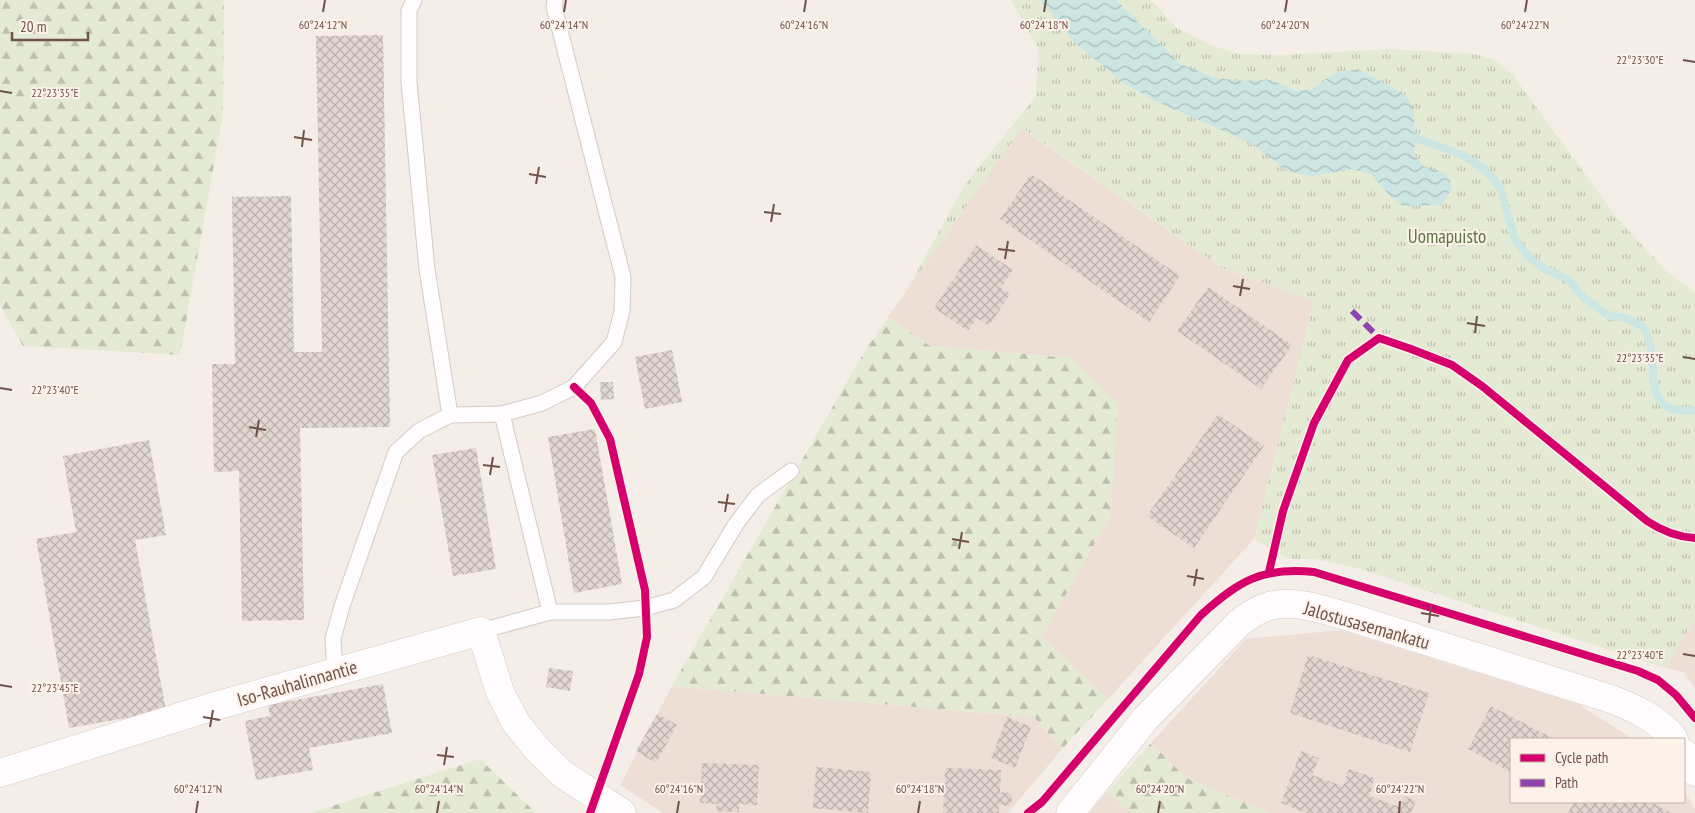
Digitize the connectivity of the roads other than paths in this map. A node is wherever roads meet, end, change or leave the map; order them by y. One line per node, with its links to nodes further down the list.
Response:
1 (414, 0): 4 (lane)
2 (554, 0): 3 (lane)
3 (502, 414): 4 (lane); 6 (lane)
4 (450, 415): 8 (lane)
5 (791, 471): 6 (lane)
6 (550, 612): 7 (lane)
7 (481, 631): 8 (street, Iso-Rauhalinnantie); 13 (street)
8 (335, 672): 12 (street, Iso-Rauhalinnantie)
9 (1673, 738): 14 (street, Jalostusasemankatu)
10 (1685, 755): 11 (street)
11 (1695, 772)
12 (0, 773)
13 (622, 813)
14 (1070, 813)

